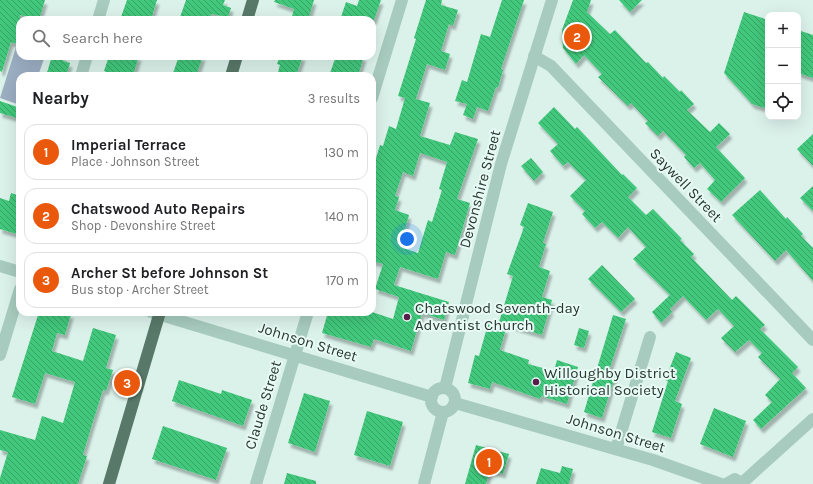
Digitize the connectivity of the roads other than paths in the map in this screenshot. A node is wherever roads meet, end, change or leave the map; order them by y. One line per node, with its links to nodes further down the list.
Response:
1 (104, 0): 5 (street)
2 (253, 0): 6 (main road)
3 (402, 0): 12 (street)
4 (552, 0): 7 (street, Devonshire Street)
5 (99, 16)
6 (248, 16)
7 (534, 56): 20 (street, Saywell Street); 23 (street, Devonshire Street)
8 (86, 60): 10 (street)
9 (236, 60): 11 (main road)
10 (83, 72)
11 (232, 72)
12 (376, 85)
13 (0, 266): 14 (street)
14 (16, 271)
15 (16, 302): 21 (street)
16 (156, 316): 30 (main road)
17 (167, 316): 22 (street, Johnson Street)
18 (307, 316): 22 (street, Claude Street)
19 (650, 337): 28 (street)
20 (813, 340)
21 (0, 355)
22 (295, 355): 24 (street, Johnson Street); 31 (street, Claude Street)
23 (445, 388): 24 (street); 25 (street)
24 (432, 397): 26 (street)
25 (455, 403): 26 (street); 28 (street, Johnson Street)
26 (443, 412): 32 (street)
27 (813, 419): 29 (street)
28 (616, 449): 33 (street, Johnson Street)
29 (743, 483): 34 (street)
30 (109, 484)
31 (256, 484)
32 (424, 484)
33 (721, 484)
34 (726, 484)

